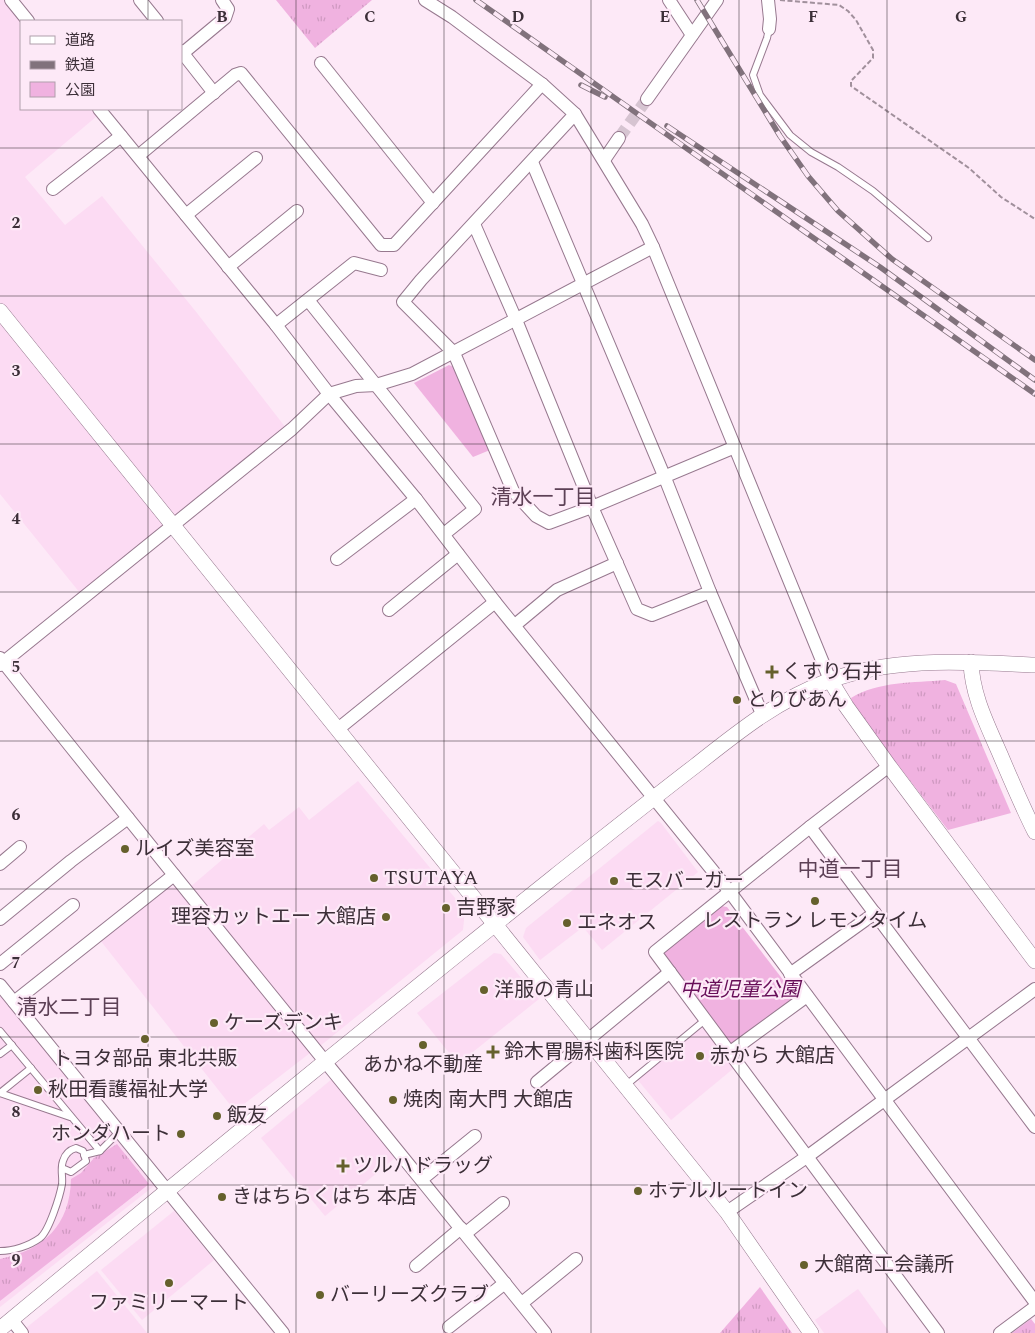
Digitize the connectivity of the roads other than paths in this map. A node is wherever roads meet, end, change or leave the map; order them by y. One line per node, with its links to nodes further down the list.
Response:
1 (11, 0): 8 (street)
2 (140, 0): 9 (street)
3 (222, 0): 12 (street)
4 (425, 0): 14 (street)
5 (670, 0): 11 (street)
6 (717, 0): 11 (street)
7 (768, 0): 10 (street)
8 (27, 20)
9 (156, 20)
10 (769, 29): 30 (lane)
11 (692, 34): 16 (street)
12 (182, 52): 15 (street)
13 (321, 63): 26 (street)
14 (542, 84): 18 (street); 26 (street)
15 (214, 93): 21 (street); 26 (street)
16 (647, 98)
17 (102, 110): 19 (street)
18 (575, 114): 23 (street); 24 (street)
19 (121, 136): 21 (street); 25 (street)
20 (619, 138): 23 (street)
21 (138, 156): 28 (street)
22 (256, 158): 28 (street)
23 (604, 160): 31 (street)
24 (532, 162): 29 (street); 34 (street)
25 (53, 189)
26 (433, 203)
27 (297, 210): 32 (street)
28 (186, 215): 32 (street)
29 (474, 224): 37 (street); 39 (street)
30 (928, 238)
31 (653, 247): 34 (street); 42 (street)
32 (228, 267): 38 (street)
33 (381, 270): 35 (street)
34 (584, 283): 37 (street); 43 (street)
35 (308, 300): 38 (street); 40 (street)
36 (0, 311): 46 (street)
37 (516, 320): 39 (street); 45 (street)
38 (276, 325): 41 (street)
39 (454, 353): 40 (street); 45 (street)
40 (376, 385): 41 (street); 47 (street)
41 (329, 394): 44 (street); 46 (street)
42 (735, 447): 43 (street); 58 (street)
43 (665, 478): 45 (street); 51 (street)
44 (416, 499): 47 (street); 49 (street)
45 (592, 507): 50 (street)
46 (172, 526): 55 (street); 60 (street)
47 (444, 534): 48 (street)
48 (458, 554): 52 (street); 53 (street)
49 (337, 560)
50 (617, 563): 51 (street); 54 (street)
51 (710, 592): 59 (street)
52 (495, 602): 54 (street); 60 (street)
53 (389, 610)
54 (515, 625): 62 (street)
55 (1, 662): 63 (street)
56 (971, 662): 57 (street); 58 (street); 65 (street)
57 (1035, 665)
58 (830, 680): 59 (street); 61 (street)
59 (762, 714): 62 (street)
60 (338, 729): 73 (street)
61 (890, 766): 64 (street); 74 (street)
62 (654, 797): 69 (street); 73 (street)
63 (128, 818): 68 (street); 72 (street)
64 (810, 828): 69 (street); 71 (street)
65 (1035, 832)
66 (20, 847): 67 (street)
67 (0, 864)
68 (174, 875): 81 (street); 89 (street)
69 (730, 892): 76 (street); 77 (street)
70 (72, 905): 75 (street)
71 (874, 913): 77 (street); 84 (street)
72 (0, 919)
73 (494, 924): 85 (street); 89 (street)
74 (1035, 961)
75 (0, 964)
76 (670, 972): 82 (street); 85 (street)
77 (790, 974): 80 (street)
78 (0, 985): 81 (street)
79 (1035, 989): 84 (street)
80 (807, 996): 87 (street); 94 (street)
81 (14, 1002): 97 (street)
82 (705, 1020): 87 (street); 92 (lane)
83 (0, 1030): 86 (lane)
84 (970, 1038): 94 (street); 96 (street)
85 (588, 1040): 91 (street); 92 (street)
86 (12, 1045): 88 (lane); 90 (lane)
87 (729, 1053): 101 (street)
88 (0, 1054)
89 (326, 1061): 103 (street); 104 (street)
90 (31, 1068): 93 (lane); 95 (lane)
91 (537, 1082)
92 (624, 1087): 106 (street)
93 (0, 1093): 95 (lane)
94 (884, 1100): 101 (street); 112 (street)
95 (72, 1117): 99 (lane)
96 (1035, 1127)
97 (120, 1132): 99 (lane); 104 (street)
98 (475, 1136): 103 (street)
99 (100, 1151): 100 (lane)
100 (84, 1155): 102 (lane); 102 (lane)
101 (808, 1156): 106 (street); 121 (street)
102 (62, 1168): 108 (lane)
103 (422, 1179): 107 (street)
104 (167, 1191): 115 (street); 118 (street)
105 (503, 1203): 107 (street)
106 (727, 1212): 120 (street)
107 (463, 1231): 110 (street); 111 (street)
108 (0, 1251)
109 (576, 1259): 113 (street)
110 (416, 1266)
111 (505, 1283): 113 (street); 116 (street)
112 (1035, 1302)
113 (522, 1304): 119 (street)
114 (1035, 1307): 122 (street)
115 (6, 1324): 117 (street)
116 (449, 1327)
117 (22, 1333)
118 (283, 1333)
119 (546, 1333)
120 (811, 1333)
121 (938, 1333)
122 (1000, 1333)

